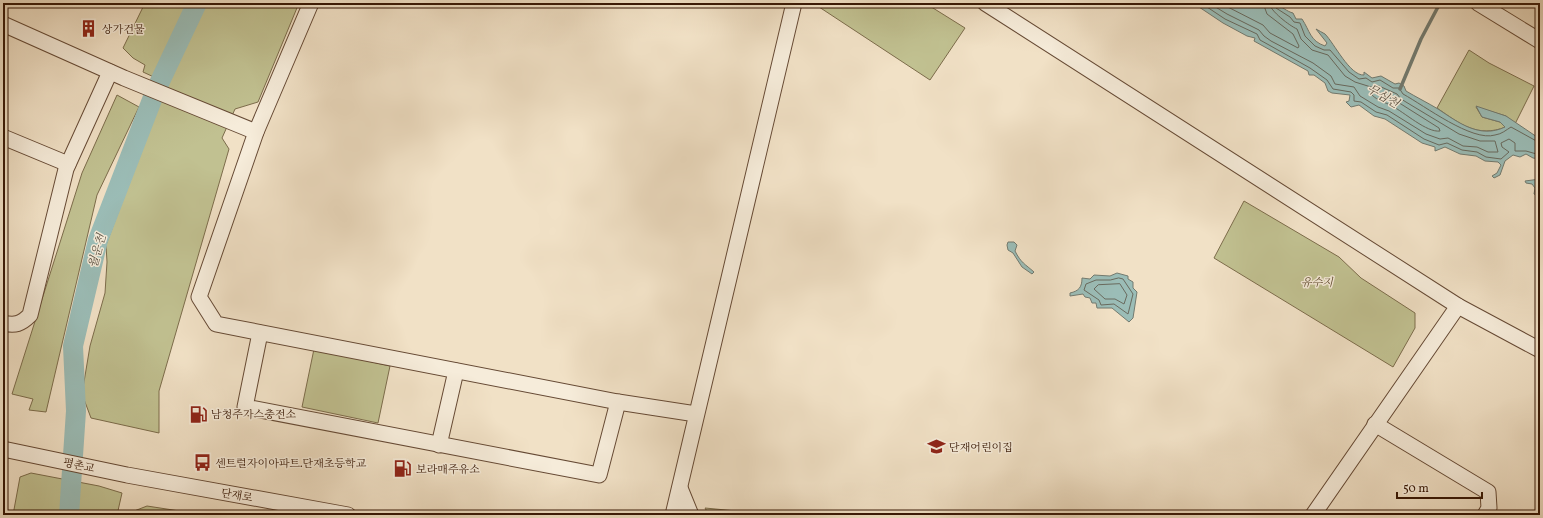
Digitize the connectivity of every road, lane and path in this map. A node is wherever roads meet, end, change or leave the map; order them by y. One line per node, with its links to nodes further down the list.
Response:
1 (311, 3): 8 (street)
2 (794, 3): 17 (street)
3 (985, 3): 11 (street)
4 (1478, 3): 6 (street)
5 (3, 24): 7 (street)
6 (1540, 41)
7 (110, 72): 8 (street); 10 (street)
8 (256, 132): 13 (street)
9 (3, 137): 10 (street)
10 (68, 164): 12 (street)
11 (1458, 306): 14 (street); 18 (street)
12 (3, 323)
13 (260, 333): 15 (street); 19 (street)
14 (1540, 350)
15 (456, 371): 16 (street); 19 (street)
16 (618, 402): 17 (street); 19 (street)
17 (696, 414): 22 (street)
18 (1375, 424): 26 (street); 27 (street)
19 (439, 445)
20 (3, 449): 21 (street, 평촌교)
21 (127, 475): 23 (street, 단재로)
22 (680, 488): 24 (street); 25 (street)
23 (348, 515)
24 (673, 515)
25 (691, 515)
26 (1313, 515)
27 (1485, 515)

